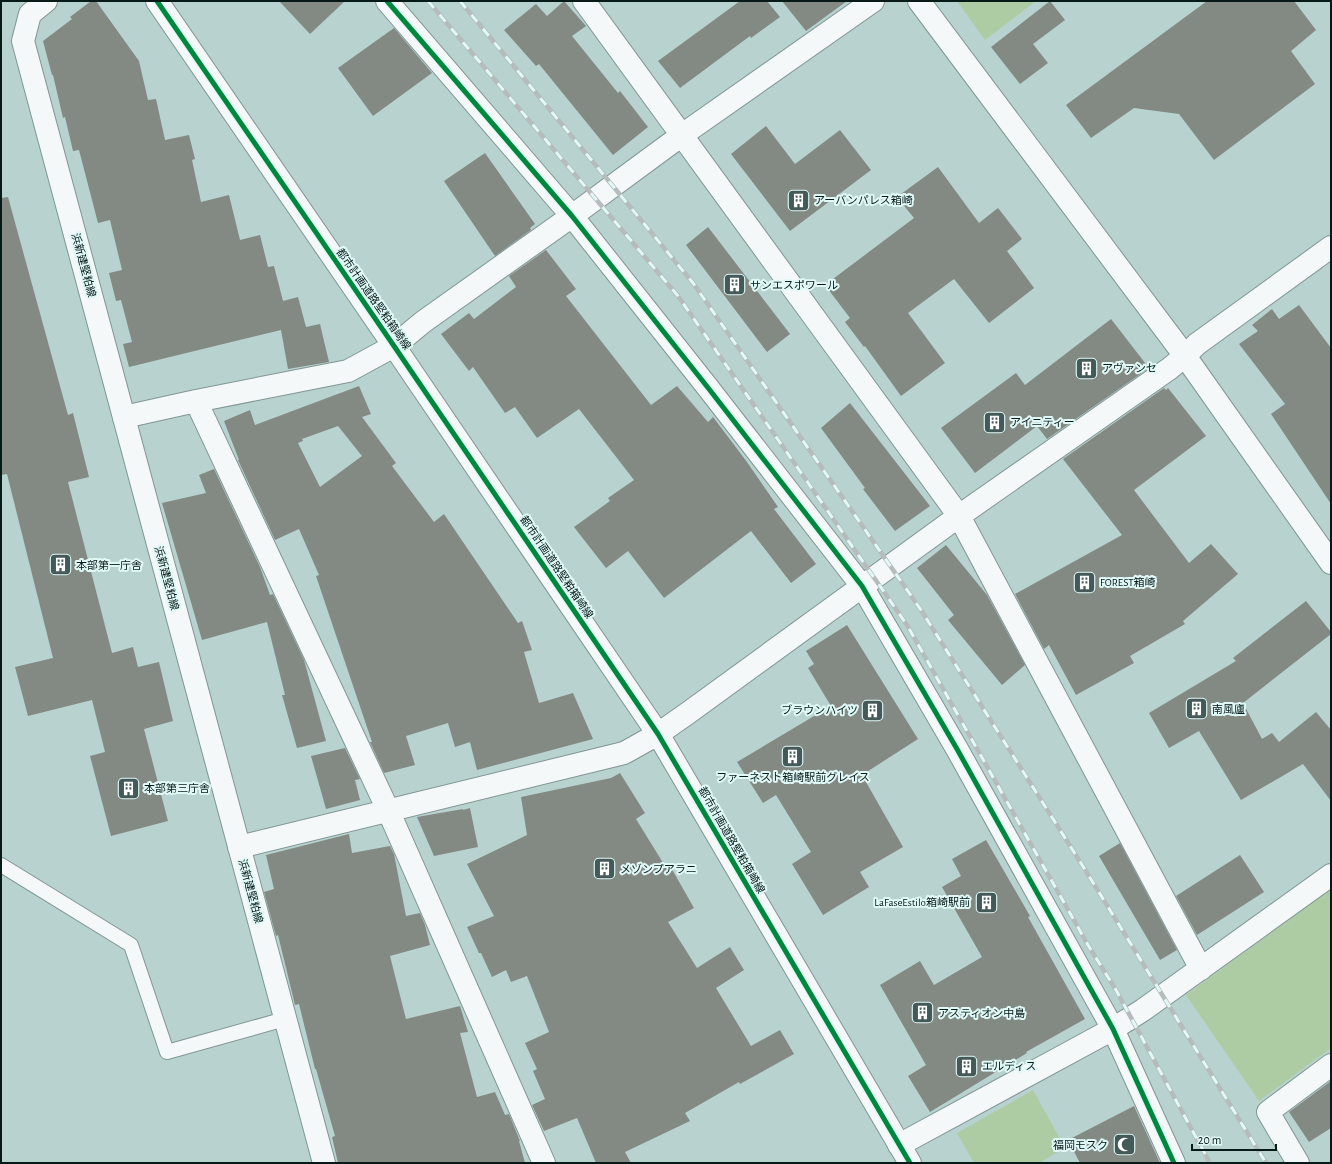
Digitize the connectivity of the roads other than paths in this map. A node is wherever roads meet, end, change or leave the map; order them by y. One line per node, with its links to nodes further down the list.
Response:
1 (46, 1): 13 (street, 浜新建堅粕線)
2 (157, 1): 10 (street, 都市計画道路堅粕箱崎線)
3 (387, 1): 8 (street)
4 (584, 1): 7 (street)
5 (872, 1): 7 (street)
6 (919, 1): 11 (street)
7 (682, 135): 8 (street); 14 (street)
8 (572, 216): 10 (street); 16 (street)
9 (1331, 246): 11 (street)
10 (394, 346): 12 (street); 17 (street, 都市計画道路堅粕箱崎線)
11 (1185, 356): 14 (street); 15 (street)
12 (196, 401): 13 (street); 18 (street)
13 (124, 417): 19 (street, 浜新建堅粕線)
14 (959, 516): 16 (street); 22 (street)
15 (1331, 563)
16 (862, 586): 17 (street); 24 (street)
17 (658, 734): 18 (street); 26 (street, 都市計画道路堅粕箱崎線)
18 (388, 810): 19 (street); 28 (street)
19 (239, 847): 23 (street, 浜新建堅粕線)
20 (1, 865): 23 (lane)
21 (1331, 875): 22 (street)
22 (1201, 969): 24 (street)
23 (285, 1019): 27 (street, 浜新建堅粕線)
24 (1114, 1029): 26 (street); 29 (street)
25 (1331, 1065): 30 (street)
26 (905, 1154)
27 (324, 1163)
28 (544, 1163)
29 (1174, 1163)
30 (1298, 1163)

